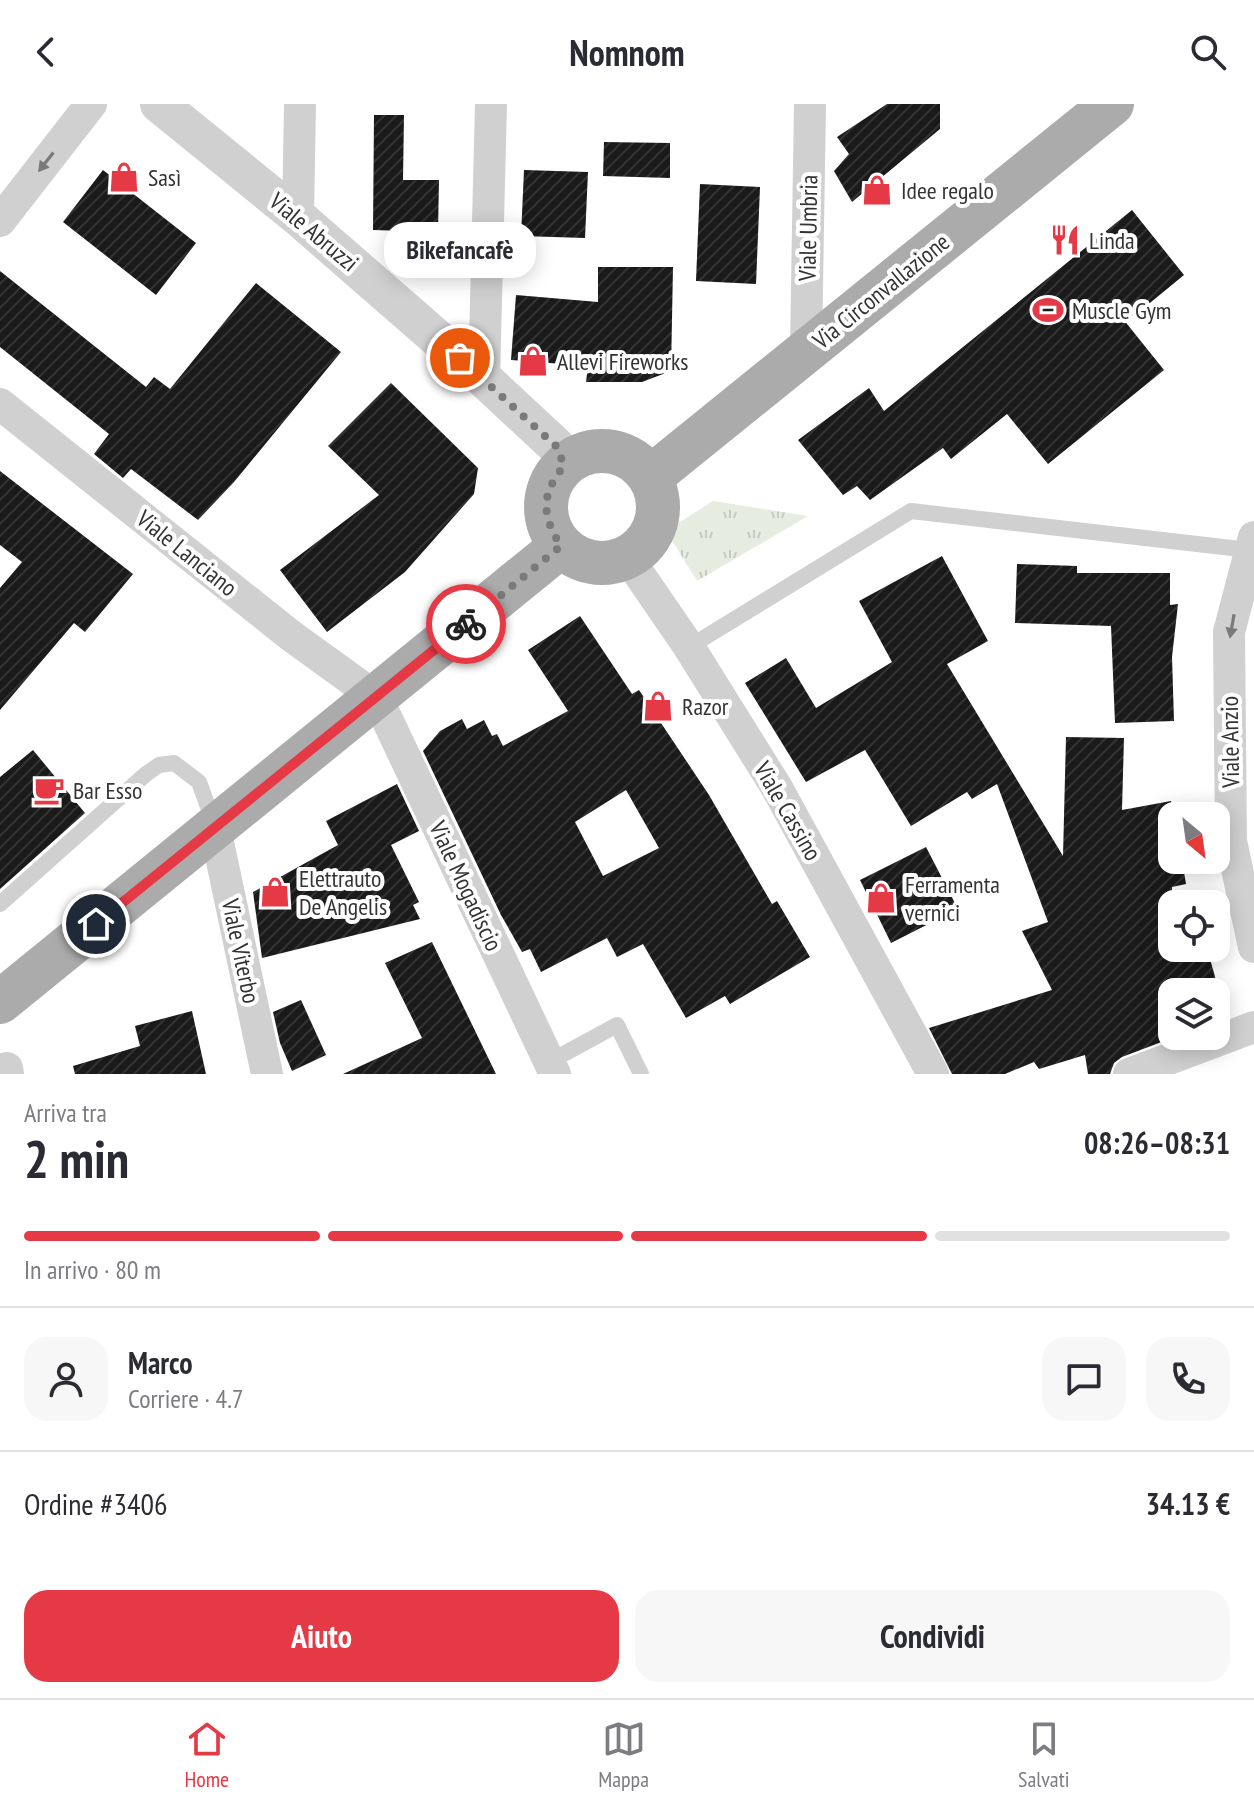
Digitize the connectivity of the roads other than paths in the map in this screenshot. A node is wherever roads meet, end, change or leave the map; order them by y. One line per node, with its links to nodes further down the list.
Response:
1 (91, 104): 9 (street, one-way to 9)
2 (159, 104): 8 (street, Viale Abruzzi)
3 (300, 104): 8 (street)
4 (491, 104): 11 (street)
5 (810, 104): 10 (street, Viale Umbria)
6 (1112, 104): 7 (main road, Via Circonvallazione)
7 (1078, 118): 10 (main road, Via Circonvallazione)
8 (298, 217): 11 (street, Viale Abruzzi)
9 (0, 221)
10 (806, 351): 14 (main road, Via Circonvallazione)
11 (484, 379): 13 (street, Viale Abruzzi)
12 (0, 404): 19 (street, Viale Lanciano)
13 (564, 466): 14 (main road); 16 (main road)
14 (648, 475): 17 (main road)
15 (1253, 541): 18 (lane); 22 (street, Viale Anzio, one-way to 22)
16 (561, 546): 17 (main road); 19 (main road)
17 (628, 558): 18 (street, Viale Cassino)
18 (689, 647): 28 (street, Viale Cassino)
19 (377, 698): 20 (main road); 25 (street, Viale Mogadiscio)
20 (215, 828): 21 (lane); 23 (main road); 26 (street, Viale Viterbo)
21 (0, 904)
22 (1254, 947)
23 (0, 1002)
24 (1254, 1027): 29 (street)
25 (552, 1068): 27 (lane)
26 (267, 1074)
27 (641, 1074)
28 (933, 1074)
29 (1129, 1074)

